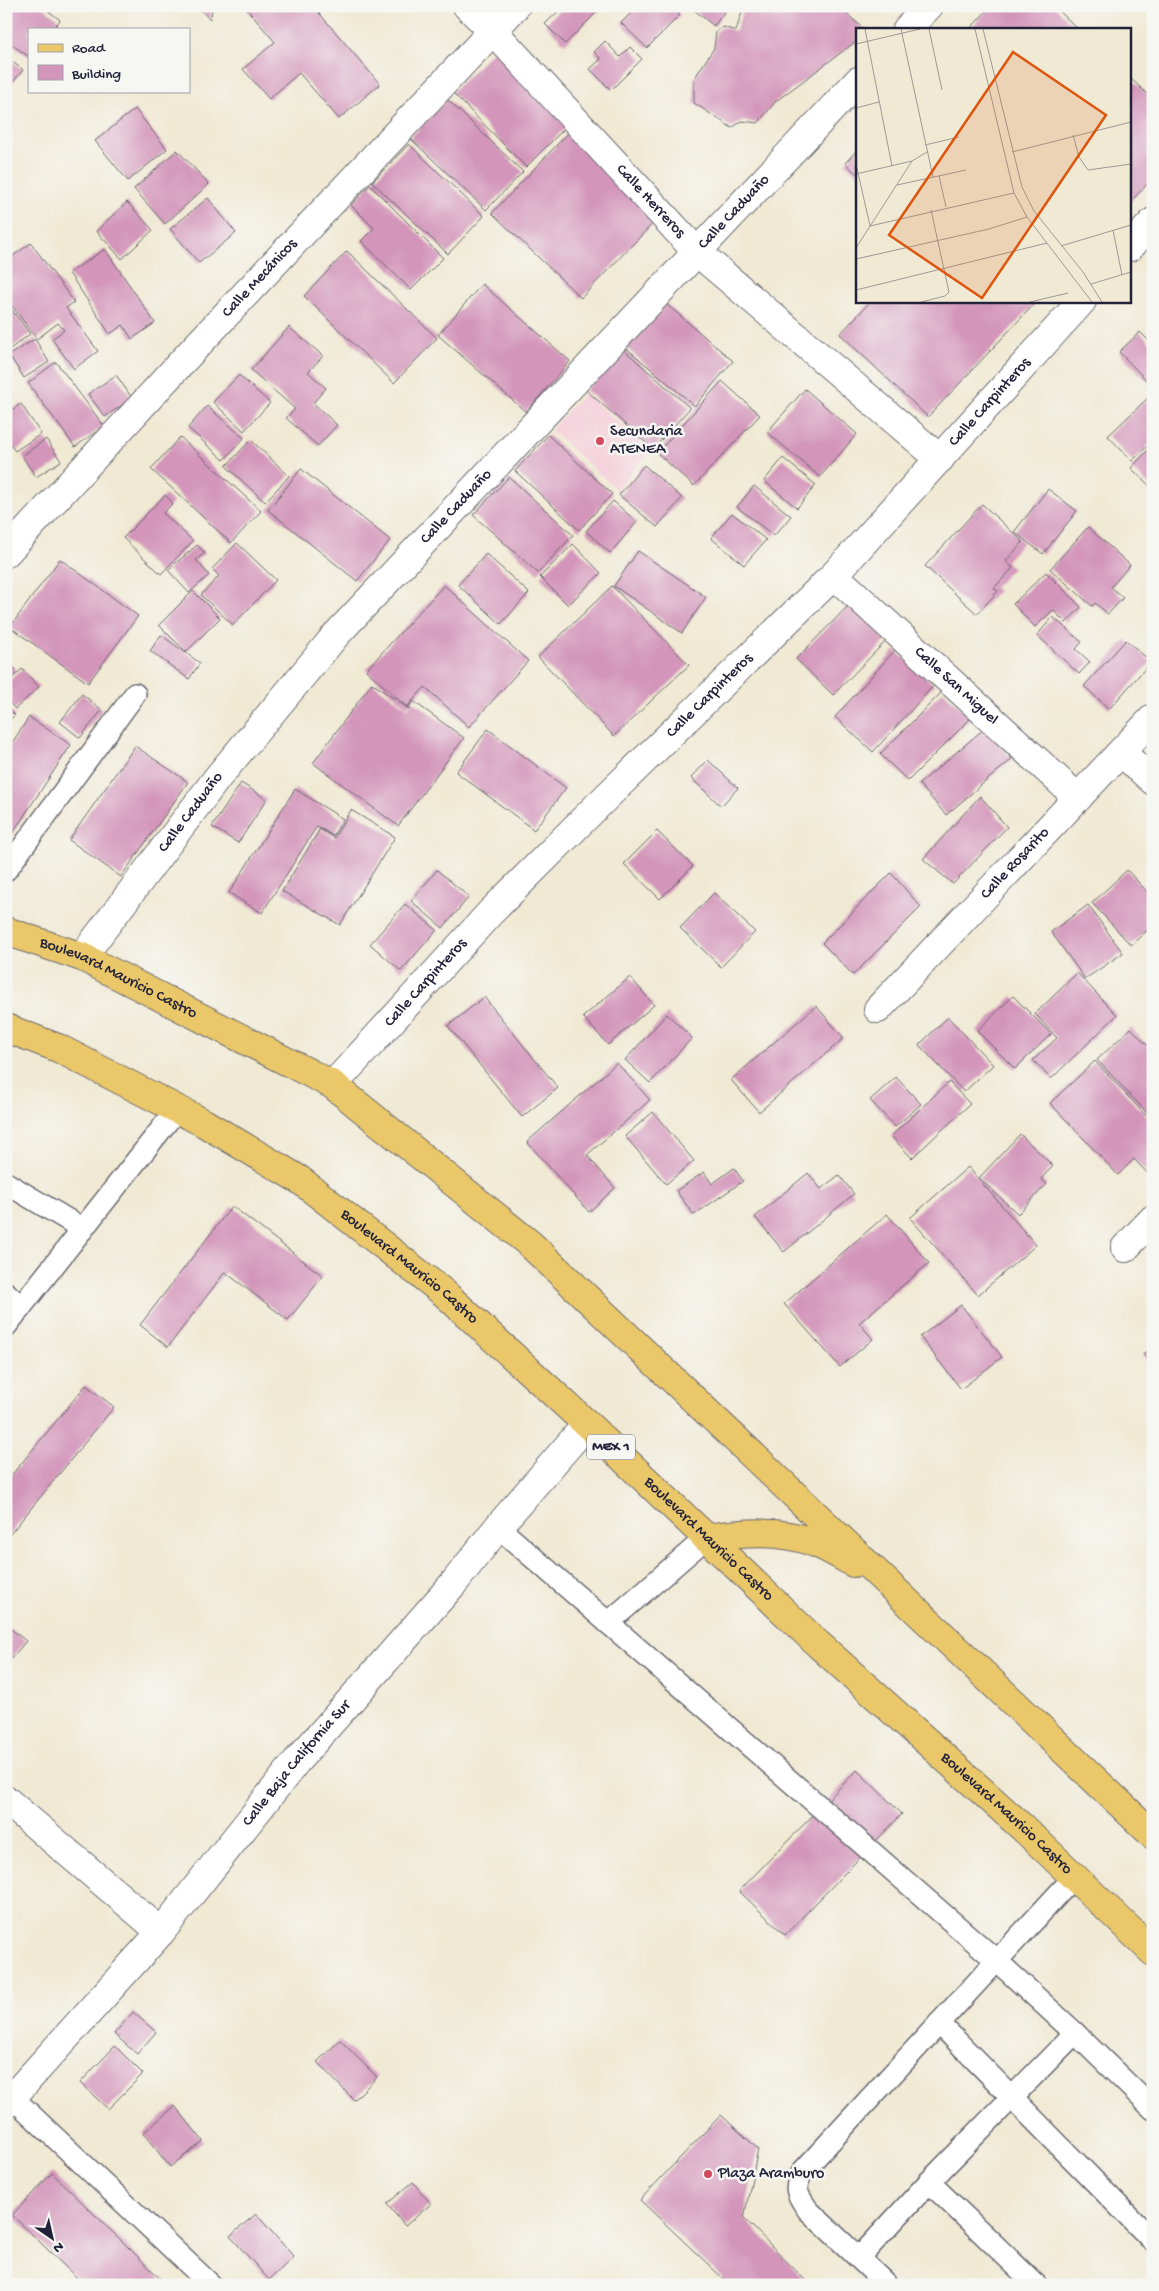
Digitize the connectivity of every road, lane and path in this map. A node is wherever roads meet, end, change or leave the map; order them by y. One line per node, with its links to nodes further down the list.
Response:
1 (467, 6): 5 (street, Calle Herreros)
2 (516, 6): 5 (street, Calle Mecánicos)
3 (929, 6): 4 (street)
4 (908, 28)
5 (493, 31): 9 (street, Calle Herreros); 12 (street, Calle Mecánicos)
6 (856, 83): 9 (street, Calle Caduaño)
7 (1153, 222): 8 (street)
8 (1132, 245)
9 (696, 251): 11 (street, Calle Herreros); 21 (street, Calle Caduaño)
10 (1081, 302): 11 (street, Calle Carpinteros)
11 (940, 459): 13 (street, Calle Carpinteros)
12 (6, 553)
13 (834, 575): 18 (street, Calle San Miguel); 24 (street, Calle Carpinteros)
14 (135, 694): 19 (lane)
15 (1153, 718): 16 (street, Calle Rosarito)
16 (1122, 752): 17 (street); 18 (street, Calle Rosarito)
17 (1153, 781)
18 (1078, 798): 22 (street, Calle Rosarito)
19 (6, 870)
20 (6, 931): 21 (main road, Boulevard Mauricio Castro)
21 (82, 957): 24 (main road, Boulevard Mauricio Castro)
22 (878, 1009)
23 (6, 1028): 25 (main road, Boulevard Mauricio Castro / MEX 1)
24 (333, 1085): 35 (main road, Boulevard Mauricio Castro)
25 (178, 1108): 28 (lane); 32 (main road, Boulevard Mauricio Castro / MEX 1)
26 (6, 1183): 28 (lane)
27 (1153, 1219): 29 (street)
28 (83, 1229): 30 (lane)
29 (1125, 1248)
30 (14, 1300): 31 (lane)
31 (6, 1326)
32 (587, 1424): 33 (street, Calle Baja California Sur); 34 (main road, Boulevard Mauricio Castro / MEX 1)
33 (498, 1527): 36 (lane); 40 (street, Calle Baja California Sur)
34 (706, 1538): 35 (main road); 36 (lane); 39 (main road, Boulevard Mauricio Castro / MEX 1)
35 (883, 1578): 38 (main road, Boulevard Mauricio Castro)
36 (608, 1623): 42 (lane)
37 (6, 1800): 40 (street)
38 (1153, 1835)
39 (1074, 1877): 41 (main road, Boulevard Mauricio Castro / MEX 1); 42 (lane)
40 (161, 1932): 46 (street, Calle Baja California Sur)
41 (1153, 1952)
42 (997, 1960): 43 (lane); 44 (lane)
43 (939, 2024): 45 (lane); 50 (lane)
44 (1075, 2033): 45 (lane); 47 (lane)
45 (1012, 2099): 48 (lane); 49 (lane)
46 (9, 2100): 51 (lane)
47 (1153, 2109)
48 (929, 2182): 50 (lane); 53 (lane)
49 (1153, 2241)
50 (859, 2258): 52 (lane)
51 (211, 2285)
52 (887, 2285)
53 (1036, 2285)

